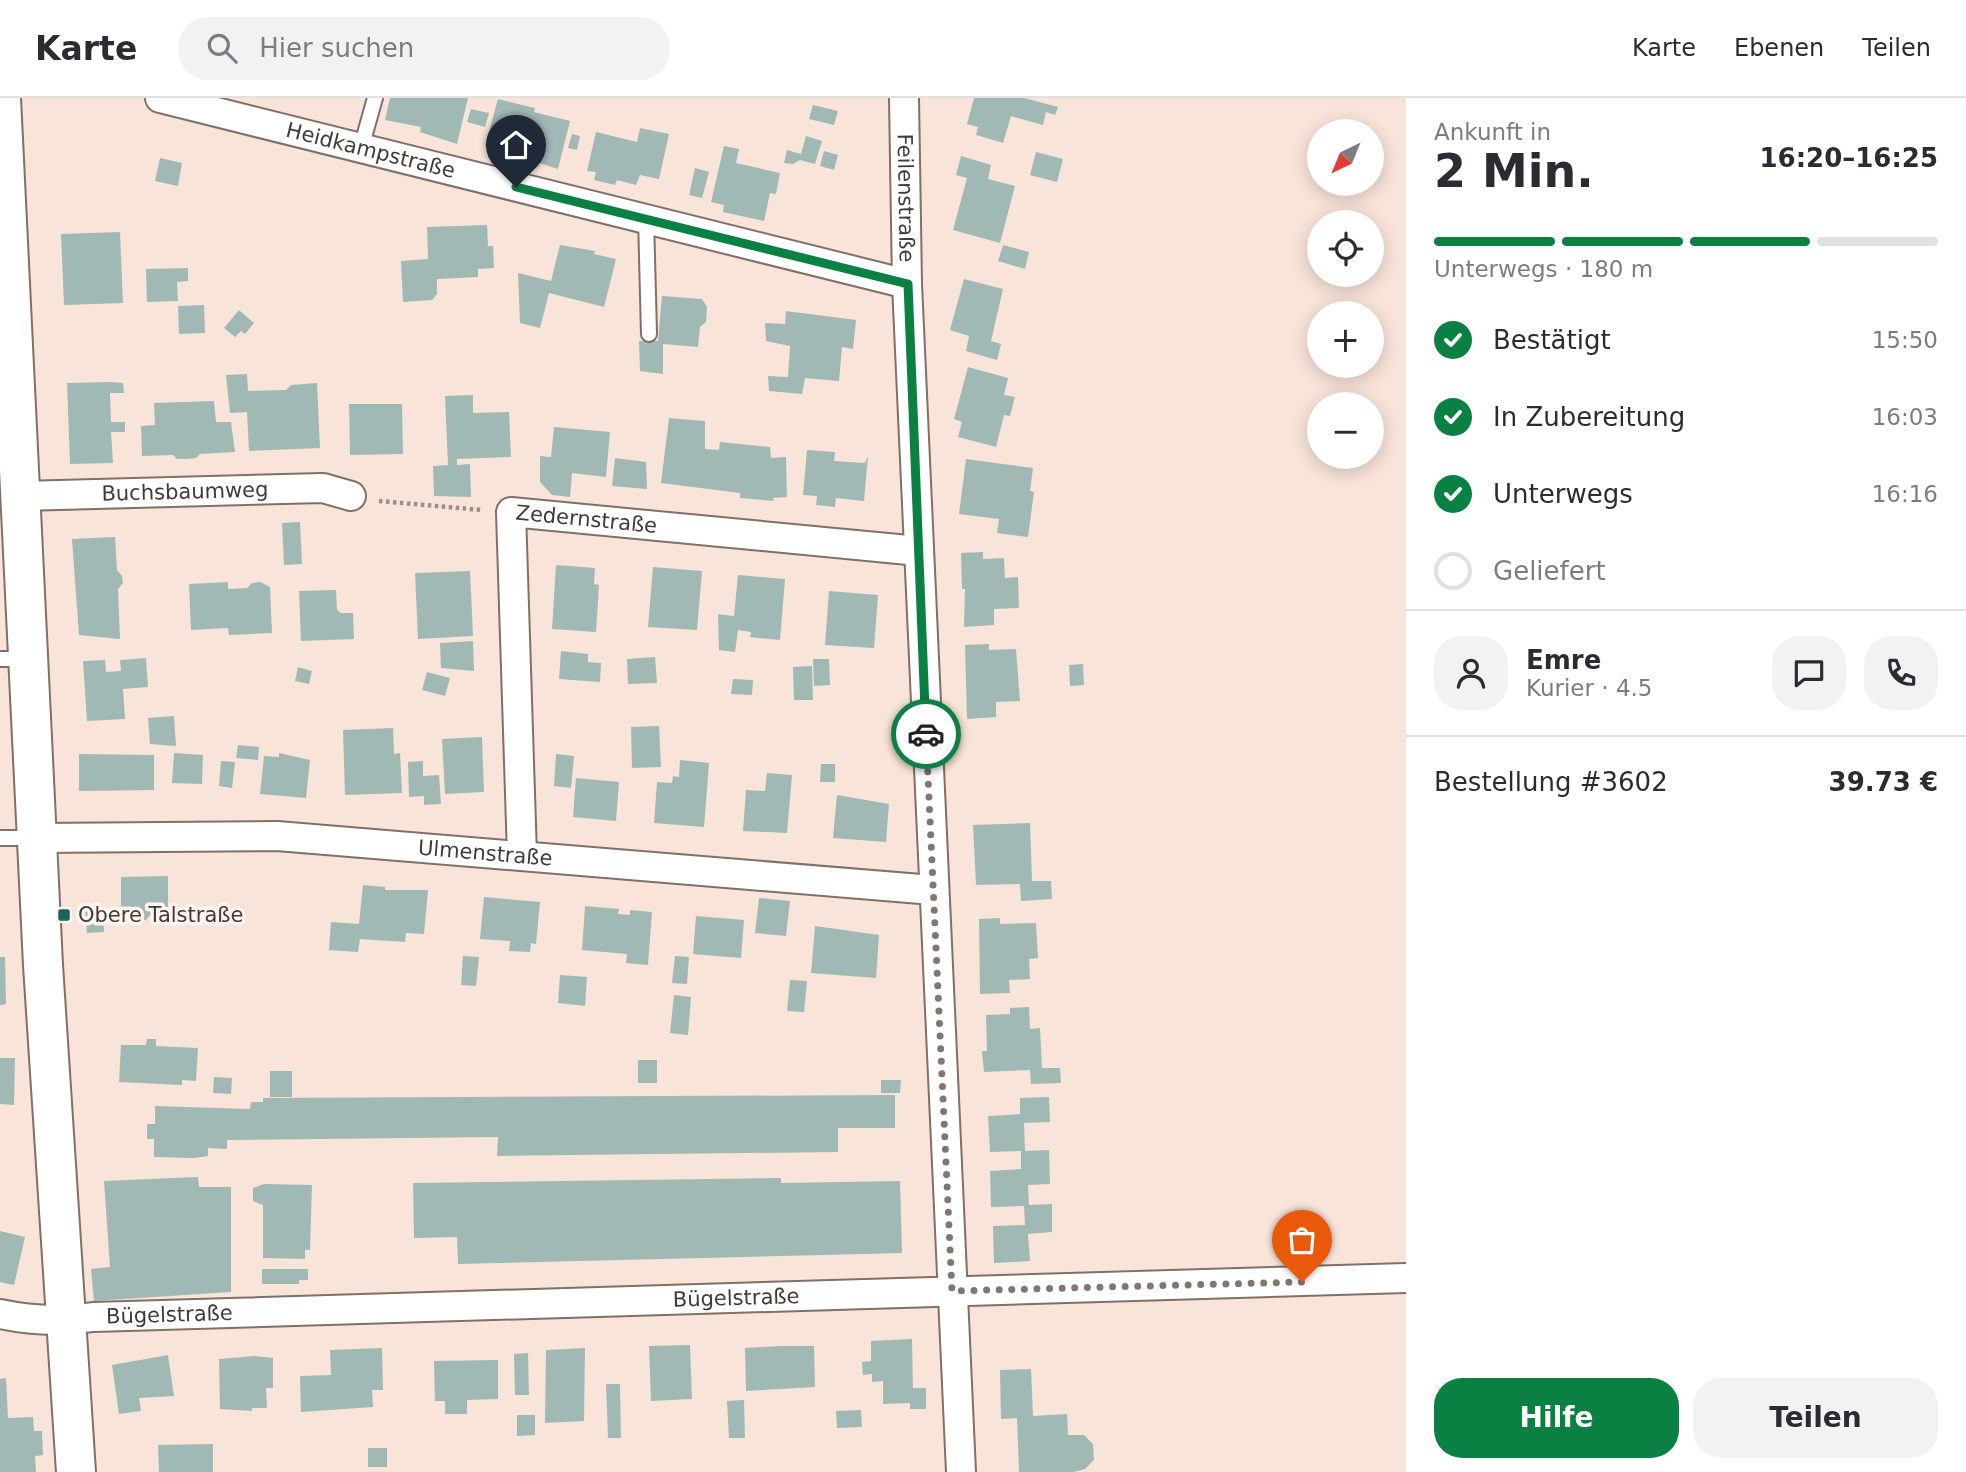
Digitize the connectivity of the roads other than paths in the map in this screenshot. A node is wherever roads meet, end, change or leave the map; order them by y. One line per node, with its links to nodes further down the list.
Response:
1 (160, 98): 5 (street, Heidkampstraße)
2 (375, 98): 5 (lane)
3 (905, 98): 7 (street, Feilenstraße)
4 (1, 122): 9 (street)
5 (361, 148): 6 (street, Heidkampstraße)
6 (646, 218): 7 (street, Heidkampstraße); 8 (lane)
7 (908, 284): 12 (street, Feilenstraße)
8 (649, 334)
9 (7, 355): 10 (street)
10 (21, 496): 11 (street, Buchsbaumweg); 13 (street)
11 (351, 496)
12 (919, 551): 16 (street, Zedernstraße); 17 (street, Feilenstraße)
13 (15, 659): 15 (street)
14 (0, 838): 15 (lane)
15 (38, 838): 16 (street, Ulmenstraße); 21 (street)
16 (522, 856): 17 (street, Ulmenstraße)
17 (933, 891): 19 (street, Feilenstraße)
18 (1406, 1278): 19 (street, Bügelstraße)
19 (952, 1291): 21 (street, Bügelstraße); 23 (street, Feilenstraße)
20 (0, 1314): 21 (street, Bügelstraße)
21 (66, 1321): 22 (street)
22 (76, 1472)
23 (961, 1472)

